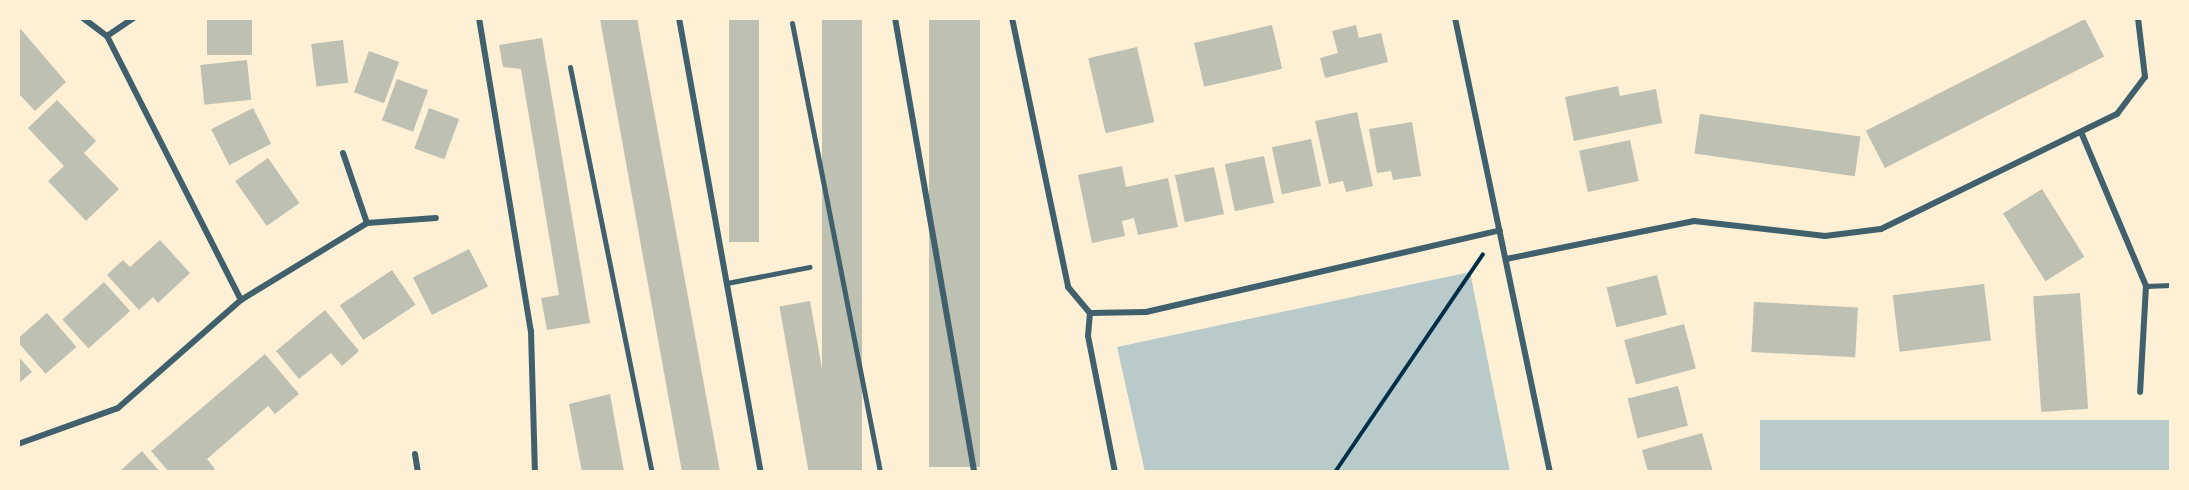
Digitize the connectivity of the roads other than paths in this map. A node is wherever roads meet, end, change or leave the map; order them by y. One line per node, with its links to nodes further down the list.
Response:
1 (83, 18): 10 (street)
2 (134, 18): 10 (street)
3 (479, 18): 28 (street)
4 (679, 18): 19 (street)
5 (894, 18): 32 (street)
6 (1012, 18): 23 (street)
7 (1455, 18): 16 (street)
8 (2138, 18): 12 (street)
9 (792, 23): 31 (street)
10 (107, 36): 22 (street)
11 (570, 67): 29 (street)
12 (2081, 132): 17 (street); 21 (street)
13 (343, 153): 15 (street)
14 (436, 218): 15 (street)
15 (367, 223): 22 (street)
16 (1500, 230): 17 (street); 23 (street)
17 (1506, 259): 34 (street)
18 (809, 267): 19 (lane)
19 (727, 283): 30 (street)
20 (2171, 285): 21 (lane)
21 (2146, 286): 24 (street)
22 (241, 300): 25 (street)
23 (1090, 313): 33 (street)
24 (2140, 392)
25 (18, 444)
26 (415, 454): 27 (street)
27 (418, 472)
28 (535, 472)
29 (652, 472)
30 (761, 472)
31 (880, 472)
32 (974, 472)
33 (1115, 472)
34 (1550, 472)

